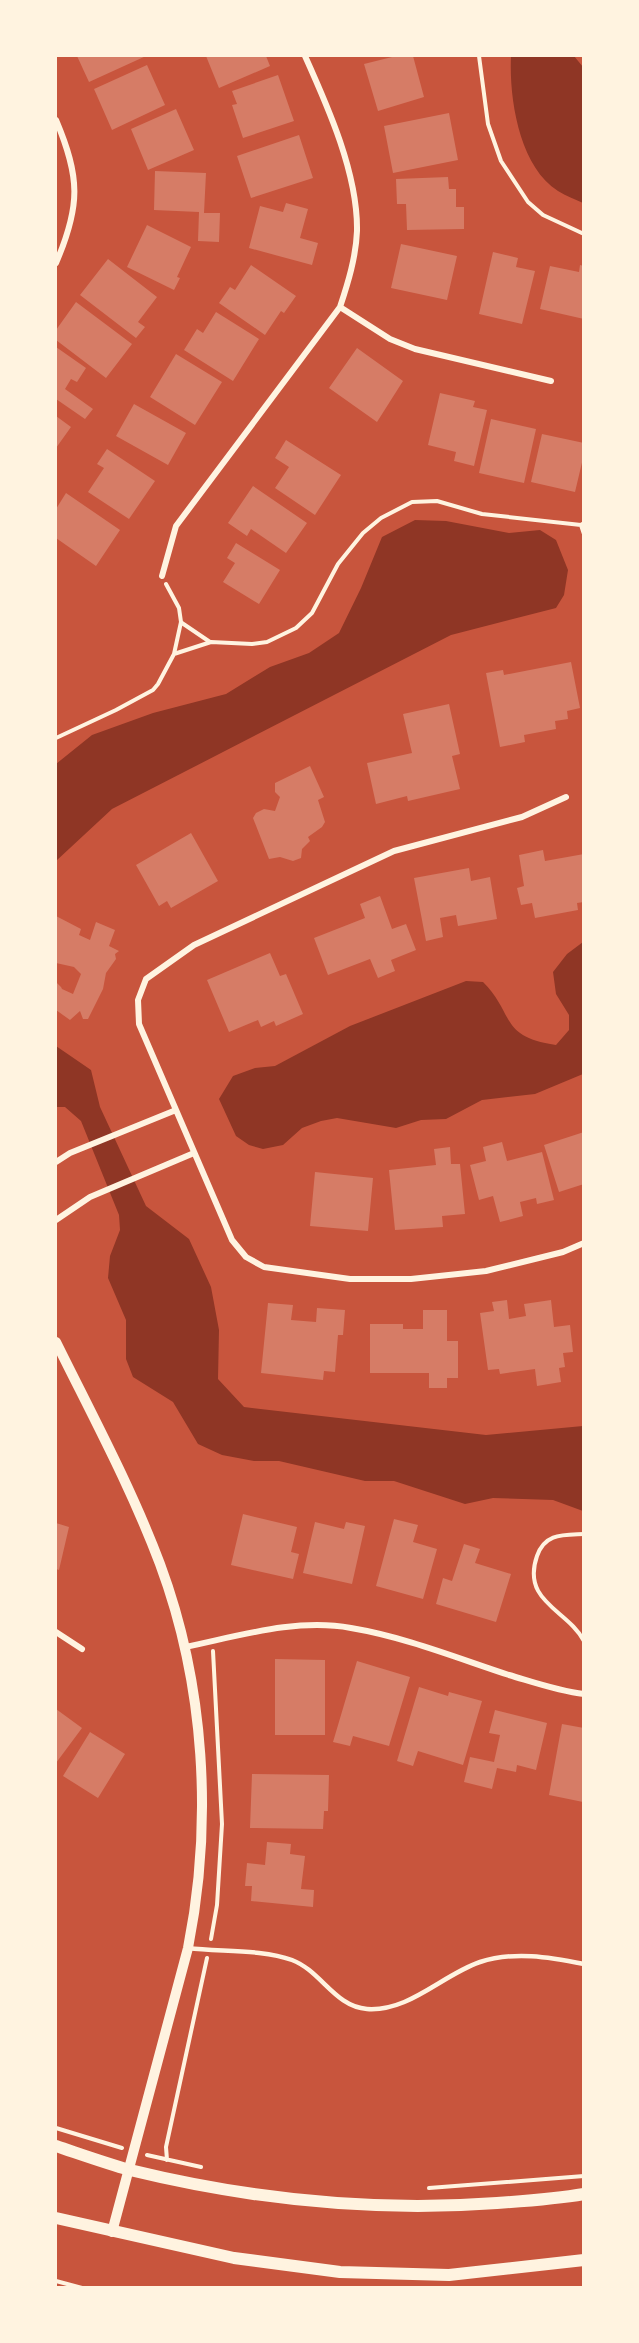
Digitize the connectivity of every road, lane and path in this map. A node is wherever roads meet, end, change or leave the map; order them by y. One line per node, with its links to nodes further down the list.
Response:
1 (304, 56): 6 (street)
2 (479, 56): 4 (path)
3 (56, 120): 5 (street)
4 (584, 234)
5 (56, 262)
6 (340, 308): 7 (street); 10 (street)
7 (551, 381)
8 (582, 524): 9 (path); 12 (path)
9 (584, 534)
10 (162, 576): 11 (path)
11 (181, 622): 12 (path); 13 (path)
12 (211, 642): 13 (path)
13 (174, 654): 14 (path)
14 (56, 739)
15 (566, 797): 16 (street)
16 (176, 1110): 17 (street); 18 (street)
17 (195, 1153): 19 (street); 20 (street)
18 (56, 1162)
19 (56, 1220)
20 (584, 1243)
21 (56, 1342): 25 (street)
22 (584, 1534): 24 (path)
23 (56, 1632): 26 (street)
24 (584, 1641)
25 (185, 1647): 27 (street); 28 (street)
26 (82, 1649)
27 (584, 1694)
28 (188, 1948): 29 (lane); 32 (street)
29 (584, 1964)
30 (56, 2128): 32 (path)
31 (56, 2146): 33 (main road)
32 (134, 2151): 33 (street); 34 (path)
33 (129, 2169): 37 (main road); 39 (street)
34 (208, 2169)
35 (584, 2175): 36 (path)
36 (418, 2189)
37 (584, 2194)
38 (56, 2218): 39 (main road)
39 (112, 2232): 40 (main road)
40 (584, 2260)
41 (56, 2281): 42 (path)
42 (82, 2288)

